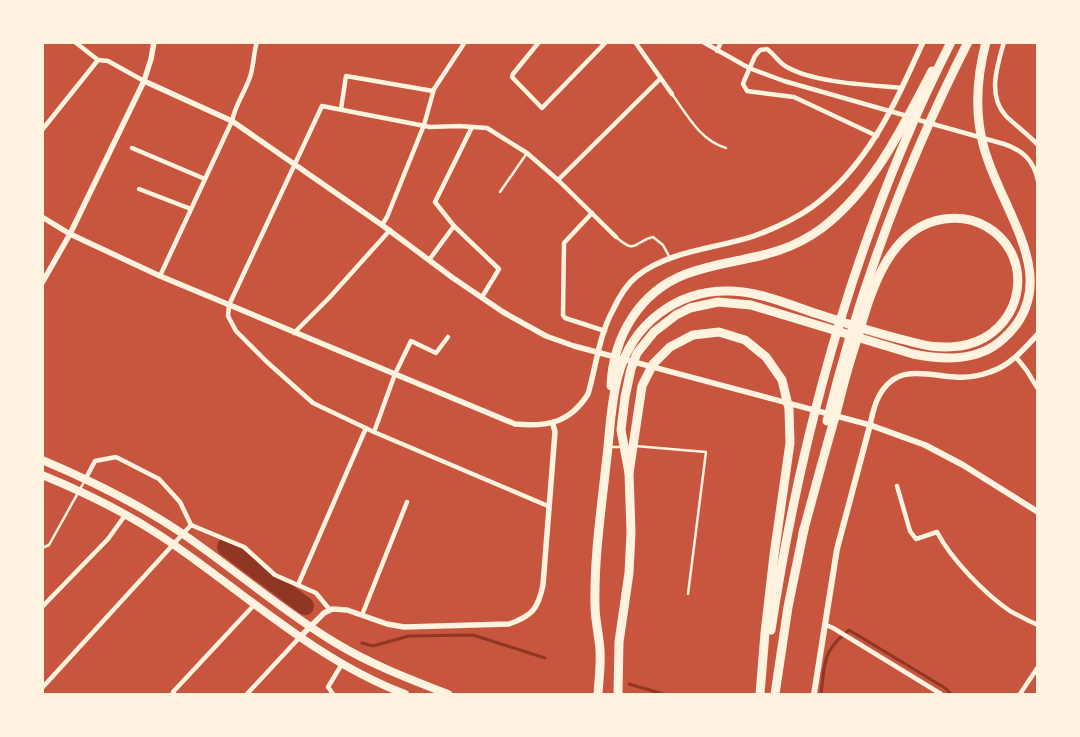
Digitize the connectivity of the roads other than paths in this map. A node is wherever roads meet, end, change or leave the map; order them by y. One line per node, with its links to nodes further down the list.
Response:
1 (75, 42): 17 (street)
2 (154, 42): 20 (street)
3 (258, 42): 25 (street)
4 (465, 42): 22 (street)
5 (539, 42): 6 (street)
6 (606, 42)
7 (634, 42): 19 (street)
8 (703, 42): 16 (street)
9 (721, 42): 16 (street)
10 (923, 42): 21 (street)
11 (947, 42): 61 (highway)
12 (951, 42): 102 (highway)
13 (968, 42): 78 (highway)
14 (986, 42): 67 (highway)
15 (1004, 42): 30 (street)
16 (717, 51): 18 (street)
17 (98, 60): 20 (street); 28 (street)
18 (750, 68): 21 (street); 29 (street); 37 (street)
19 (660, 79): 23 (street); 36 (street)
20 (144, 81): 25 (street); 46 (street)
21 (902, 88): 29 (street)
22 (433, 91): 24 (street); 26 (street)
23 (672, 94): 32 (lane)
24 (341, 109): 26 (street); 34 (street)
25 (232, 121): 34 (street); 35 (street)
26 (424, 125): 27 (street); 43 (street)
27 (472, 127): 33 (street); 44 (street)
28 (42, 130)
29 (877, 136): 48 (street)
30 (1038, 145)
31 (132, 148): 35 (street)
32 (726, 148)
33 (526, 154): 36 (street); 39 (lane)
34 (295, 164): 43 (street); 53 (street)
35 (205, 179): 40 (street)
36 (558, 180): 41 (street)
37 (1038, 181)
38 (140, 188): 40 (street)
39 (500, 192)
40 (191, 209): 50 (street)
41 (592, 213): 47 (street); 54 (street)
42 (42, 217): 46 (street)
43 (382, 225): 45 (street)
44 (454, 226): 49 (street); 52 (street)
45 (390, 230): 49 (street); 55 (street)
46 (70, 234): 50 (street); 51 (street)
47 (616, 237): 48 (lane)
48 (670, 258): 54 (street)
49 (429, 260): 52 (street)
50 (160, 276): 53 (street)
51 (42, 283)
52 (482, 298): 63 (street)
53 (229, 305): 55 (street); 64 (street)
54 (605, 331): 62 (street)
55 (294, 333): 59 (street)
56 (1038, 334): 58 (street)
57 (448, 337): 59 (street)
58 (1016, 357): 60 (street); 63 (street)
59 (395, 374): 62 (street); 65 (street)
60 (1037, 388)
61 (611, 414): 66 (highway); 78 (highway)
62 (553, 424): 74 (street)
63 (870, 426): 75 (main road); 88 (main road)
64 (366, 428): 65 (street); 82 (street)
65 (374, 432): 74 (street)
66 (608, 447): 67 (lane); 100 (highway)
67 (628, 447): 83 (lane); 101 (highway); 102 (highway)
68 (42, 460): 70 (highway)
69 (42, 475): 72 (highway)
70 (86, 478): 72 (lane); 77 (street); 79 (highway)
71 (897, 486): 89 (street)
72 (80, 490): 76 (highway); 81 (lane)
73 (407, 502): 87 (street)
74 (548, 506): 87 (street)
75 (1038, 512)
76 (126, 514): 80 (highway); 85 (street)
77 (191, 525): 79 (street); 82 (street)
78 (803, 533): 103 (highway)
79 (184, 534): 80 (street); 90 (highway)
80 (174, 545): 84 (highway); 94 (street)
81 (42, 548)
82 (298, 585): 86 (street)
83 (688, 594)
84 (254, 605): 91 (highway); 95 (street)
85 (42, 606)
86 (330, 610): 87 (street); 90 (street)
87 (362, 615)
88 (824, 624): 104 (main road); 105 (street)
89 (1038, 625)
90 (310, 626): 91 (street); 99 (highway)
91 (299, 638): 92 (highway); 96 (street)
92 (342, 664): 97 (street); 98 (highway)
93 (1038, 666): 106 (street)
94 (42, 688)
95 (174, 694)
96 (247, 694)
97 (333, 694)
98 (405, 694)
99 (448, 694)
100 (598, 694)
101 (618, 694)
102 (761, 694)
103 (775, 694)
104 (814, 694)
105 (942, 694)
106 (1020, 694)

